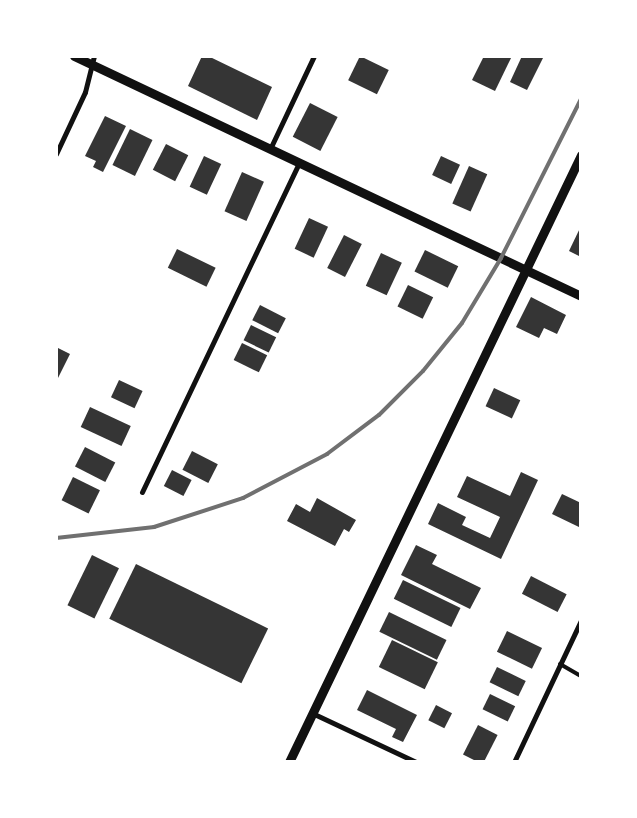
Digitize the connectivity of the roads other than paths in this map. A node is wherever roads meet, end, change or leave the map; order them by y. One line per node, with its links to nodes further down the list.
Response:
1 (74, 56): 3 (street)
2 (314, 56): 4 (street)
3 (93, 60): 4 (street); 5 (street)
4 (270, 148): 7 (street)
5 (56, 154)
6 (581, 155): 8 (street)
7 (299, 163): 8 (street); 10 (street)
8 (525, 269): 9 (street); 14 (street)
9 (581, 296)
10 (142, 492)
11 (581, 620): 12 (street)
12 (560, 664): 13 (lane); 17 (street)
13 (581, 676)
14 (312, 712): 15 (street); 16 (street)
15 (289, 762)
16 (416, 762)
17 (514, 762)

